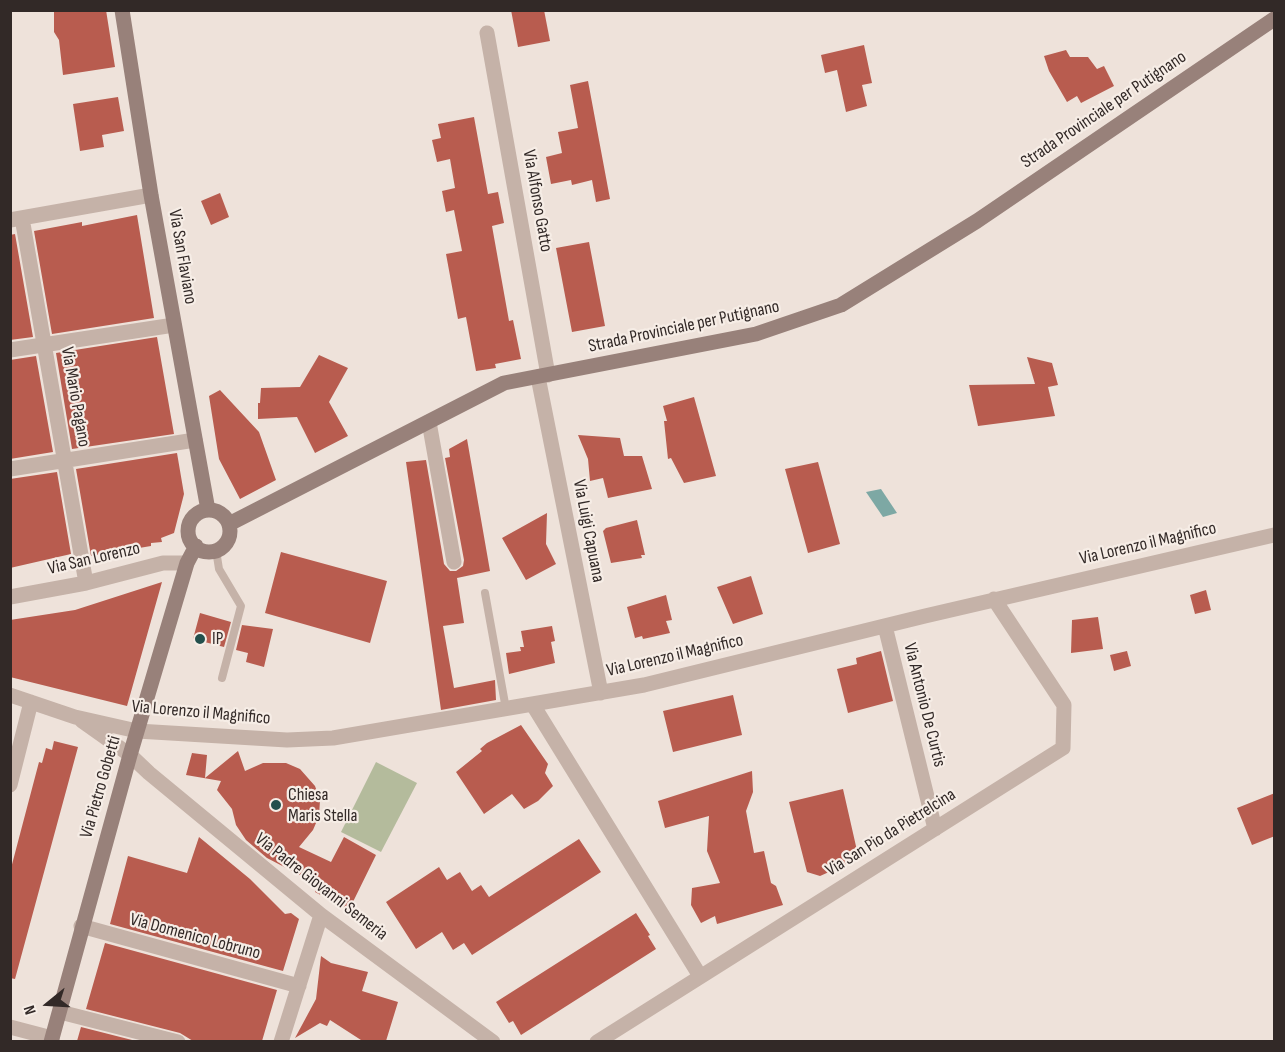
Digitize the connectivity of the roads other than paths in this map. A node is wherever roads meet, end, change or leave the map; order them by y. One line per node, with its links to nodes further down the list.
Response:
1 (122, 10): 4 (street, Via San Flaviano)
2 (1275, 19): 9 (street, Strada Provinciale per Putignano)
3 (487, 33): 9 (street, Via Alfonso Gatto)
4 (151, 195): 5 (street); 6 (street, Via San Flaviano)
5 (16, 219): 7 (street, Via Mario Pagano)
6 (174, 325): 7 (street); 11 (street, Via San Flaviano)
7 (46, 344): 8 (street); 12 (street, Via Mario Pagano)
8 (10, 350)
9 (543, 376): 10 (street, Strada Provinciale per Putignano); 27 (street, Via Luigi Capuana)
10 (429, 422): 15 (street, Strada Provinciale per Putignano); 19 (street)
11 (195, 440): 12 (street); 14 (street, Via San Flaviano)
12 (66, 461): 13 (street); 21 (street, Via Mario Pagano)
13 (10, 469)
14 (208, 510): 15 (street); 17 (street)
15 (229, 524): 18 (street)
16 (1275, 535): 24 (street, Via Lorenzo il Magnifico)
17 (196, 546): 18 (street); 20 (street, Via Pietro Gobetti)
18 (216, 550): 26 (lane)
19 (454, 562)
20 (187, 563): 21 (street, Via San Lorenzo); 33 (street, Via Pietro Gobetti)
21 (86, 583): 23 (street, Via San Lorenzo)
22 (485, 593): 31 (lane)
23 (10, 597)
24 (994, 599): 25 (street, Via Lorenzo il Magnifico); 36 (street, Via San Pio da Pietrelcina)
25 (885, 626): 27 (street, Via Lorenzo il Magnifico); 36 (street, Via Antonio De Curtis)
26 (222, 678)
27 (601, 693): 30 (street, Via Lorenzo il Magnifico)
28 (10, 695): 29 (street, Via Lorenzo il Magnifico)
29 (31, 702): 32 (street, Via Lorenzo il Magnifico); 35 (street)
30 (533, 705): 31 (street, Via Lorenzo il Magnifico); 39 (street)
31 (506, 709): 33 (street, Via Lorenzo il Magnifico)
32 (75, 717): 33 (street, Via Lorenzo il Magnifico); 34 (street, Via Lorenzo il Magnifico)
33 (137, 731): 34 (street, Via Pietro Gobetti)
34 (130, 754): 37 (street, Via Padre Giovanni Semeria); 38 (street, Via Pietro Gobetti)
35 (10, 784)
36 (935, 829): 39 (street, Via San Pio da Pietrelcina)
37 (321, 915): 40 (street); 46 (street, Via Padre Giovanni Semeria)
38 (81, 926): 40 (street, Via Domenico Lobruno); 41 (street, Via Pietro Gobetti)
39 (700, 976): 47 (street, Via San Pio da Pietrelcina)
40 (299, 986): 45 (street)
41 (60, 1012): 43 (street, Via Pietro Gobetti); 44 (street)
42 (10, 1027): 43 (street)
43 (52, 1040)
44 (178, 1041)
45 (281, 1041)
46 (493, 1041)
47 (597, 1041)

